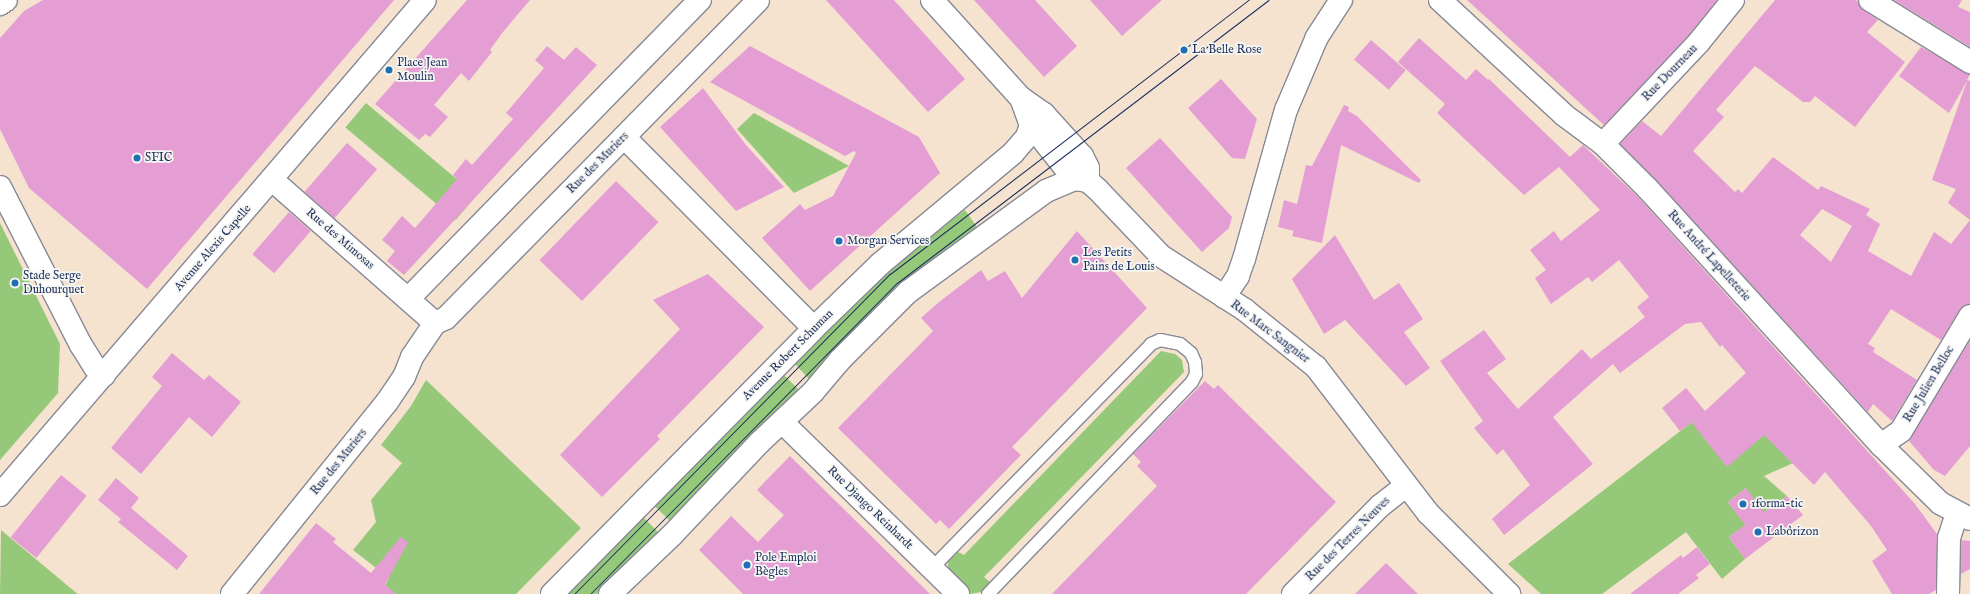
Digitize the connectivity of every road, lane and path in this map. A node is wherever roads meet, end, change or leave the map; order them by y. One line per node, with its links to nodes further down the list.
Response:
1 (6, 0): 10 (street)
2 (426, 0): 16 (street, Avenue Alexis Capelle)
3 (700, 0): 20 (street)
4 (758, 0): 14 (street, Rue des Muriers)
5 (932, 0): 12 (street)
6 (1341, 0): 19 (street, Rue Marc Sangnier)
7 (1440, 0): 15 (street, Rue André Lapelleterie)
8 (1733, 0): 15 (street, Rue Dourneau)
9 (1870, 0): 11 (street)
10 (0, 4)
11 (1970, 62)
12 (1021, 98): 13 (street); 17 (street)
13 (1032, 126): 17 (street); 23 (street, Avenue Robert Schuman)
14 (624, 136): 22 (street, Rue des Muriers); 23 (street)
15 (1603, 144): 26 (street, Rue André Lapelleterie)
16 (272, 180): 20 (street, Rue des Mimosas); 24 (street, Avenue Alexis Capelle)
17 (1081, 180): 19 (street); 25 (street)
18 (0, 187): 24 (street)
19 (1224, 297): 27 (street, Rue Marc Sangnier)
20 (408, 299): 22 (street)
21 (1970, 316): 26 (street, Rue Julien Belloc)
22 (435, 322): 31 (street, Rue des Muriers)
23 (814, 328): 32 (street, Avenue Robert Schuman)
24 (104, 375): 28 (street, Avenue Alexis Capelle)
25 (782, 422): 30 (street, Rue Django Reinhardt); 33 (street)
26 (1881, 445): 29 (street, Rue André Lapelleterie)
27 (1406, 486): 36 (street, Rue des Terres Neuves); 37 (street, Rue Marc Sangnier)
28 (0, 495)
29 (1964, 516): 38 (street)
30 (932, 568): 34 (street, Rue Django Reinhardt); 35 (lane)
31 (232, 594)
32 (552, 594)
33 (610, 594)
34 (958, 594)
35 (988, 594)
36 (1293, 594)
37 (1509, 594)
38 (1948, 594)

